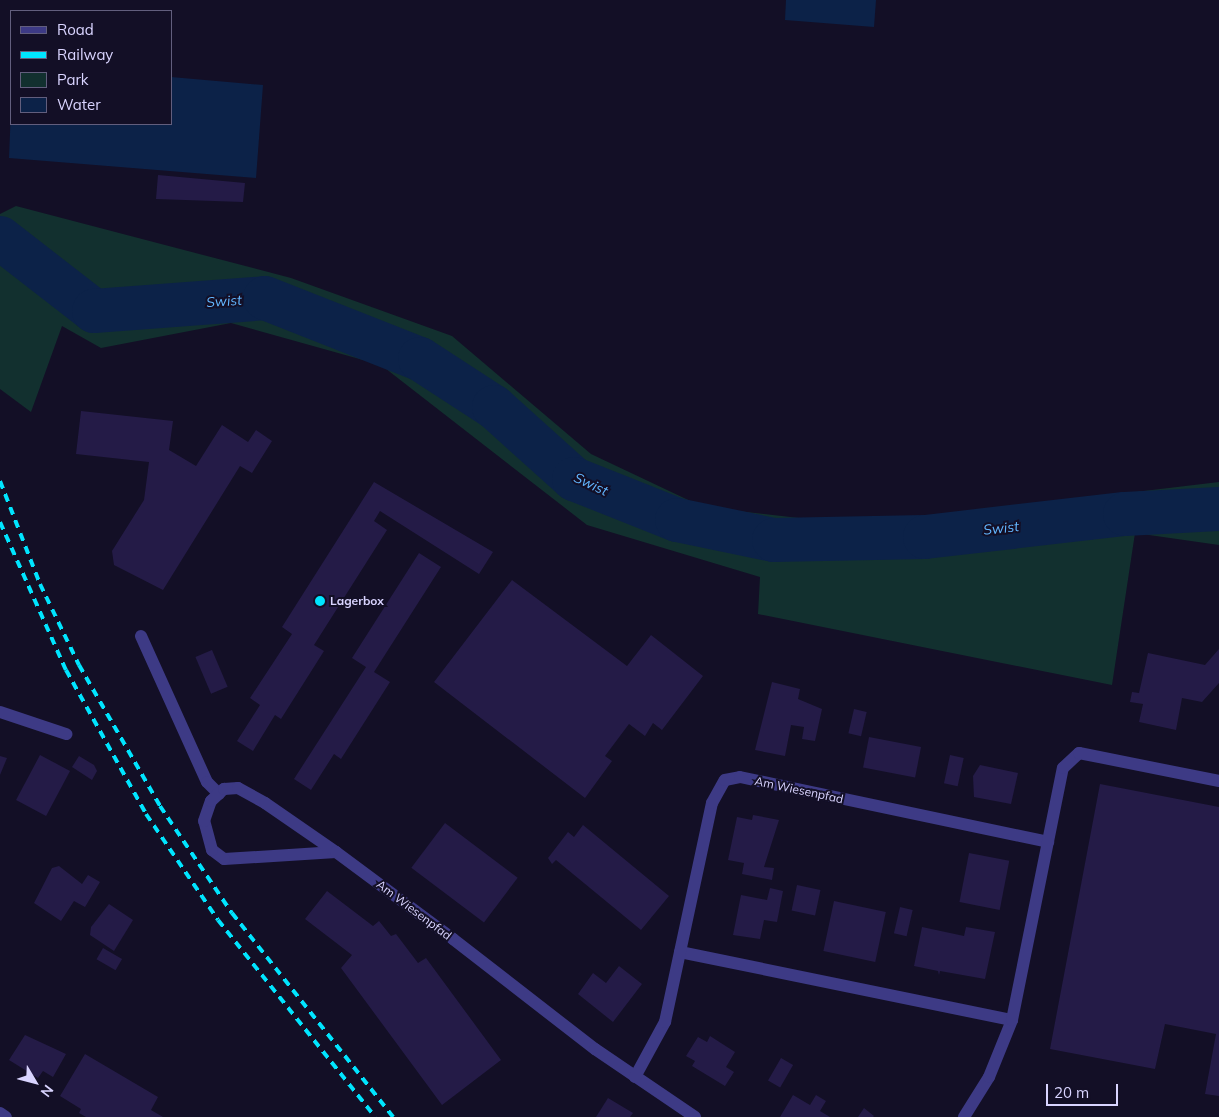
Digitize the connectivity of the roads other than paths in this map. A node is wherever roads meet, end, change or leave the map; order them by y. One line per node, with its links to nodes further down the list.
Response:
1 (141, 636): 5 (street)
2 (0, 712): 3 (street)
3 (66, 734)
4 (1219, 781): 6 (street)
5 (219, 794): 7 (street, Am Wiesenpfad); 7 (street)
6 (1048, 842): 8 (street, Am Wiesenpfad); 9 (street)
7 (336, 852): 10 (street, Am Wiesenpfad)
8 (680, 952): 9 (street); 10 (street, Am Wiesenpfad)
9 (1012, 1020): 14 (street)
10 (635, 1077): 13 (street, Am Wiesenpfad)
11 (0, 1113): 12 (street)
12 (6, 1117)
13 (695, 1117)
14 (964, 1117)

